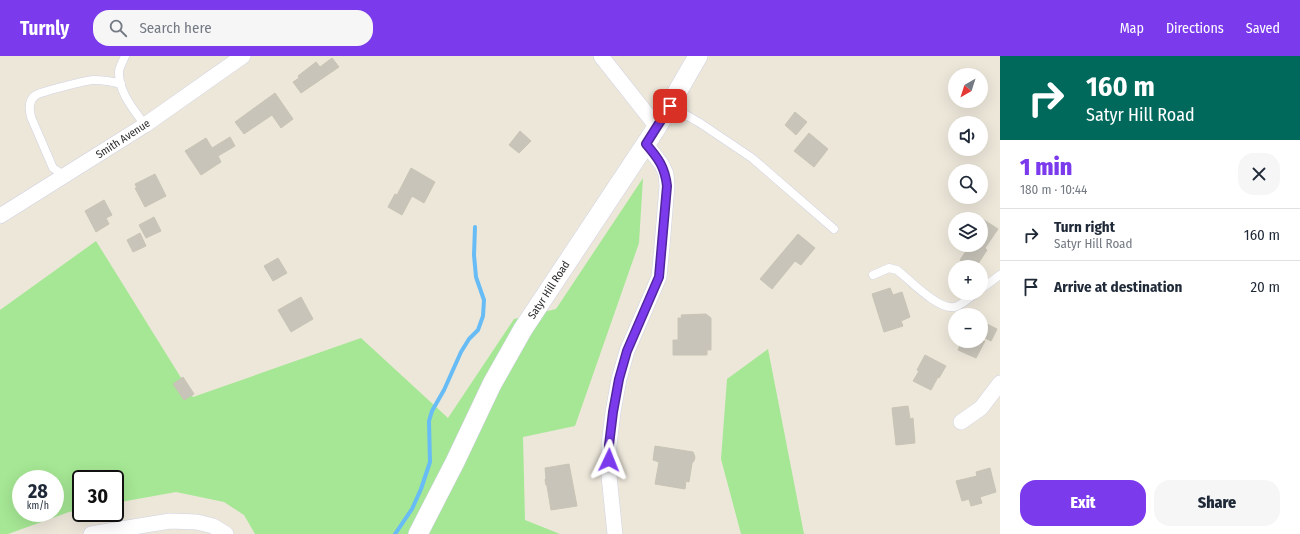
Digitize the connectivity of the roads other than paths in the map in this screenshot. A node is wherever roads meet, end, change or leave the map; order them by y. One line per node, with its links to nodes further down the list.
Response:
1 (125, 56): 5 (lane)
2 (243, 56): 7 (street, Smith Avenue)
3 (601, 56): 8 (street)
4 (698, 56): 6 (street, Satyr Hill Road)
5 (121, 84): 7 (lane); 10 (lane)
6 (670, 106): 8 (street, Satyr Hill Road); 12 (lane)
7 (145, 125): 10 (street, Smith Avenue)
8 (657, 127): 9 (street, Satyr Hill Road)
9 (646, 144): 21 (street, Satyr Hill Road); 22 (street)
10 (65, 176): 11 (street, Smith Avenue)
11 (0, 216)
12 (834, 228)
13 (873, 275): 16 (lane)
14 (1000, 276): 15 (lane)
15 (988, 284)
16 (966, 300)
17 (1000, 383): 18 (street)
18 (961, 422)
19 (90, 534): 20 (street)
20 (226, 534)
21 (418, 534)
22 (614, 534)

